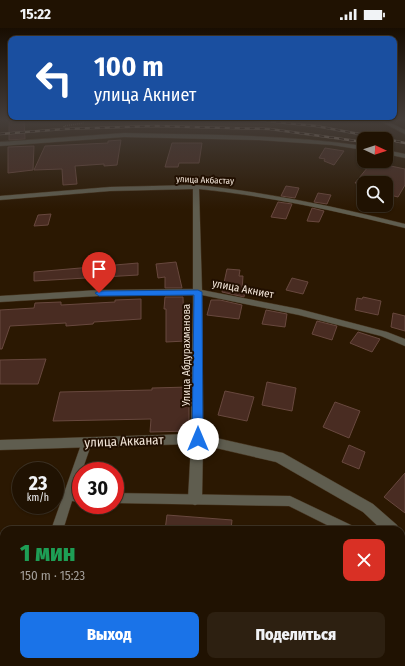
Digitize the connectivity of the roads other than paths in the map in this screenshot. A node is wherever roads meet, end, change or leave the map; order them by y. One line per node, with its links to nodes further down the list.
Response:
1 (393, 153): 2 (street)
2 (405, 156)
3 (196, 187): 4 (street, улица Акбастау); 5 (street, улица Акбастау); 6 (street, Улица Абдурахманова)
4 (0, 198)
5 (405, 226)
6 (198, 292): 7 (street, улица Акниет); 8 (street, улица Акниет); 9 (street, Улица Абдурахманова)
7 (0, 299)
8 (405, 343)
9 (198, 439): 10 (street, улица Акканат); 15 (street, Улица Абдурахманова); 18 (street, улица Акканат)
10 (86, 442): 11 (street, улица Акканат); 12 (lane)
11 (0, 445)
12 (68, 496): 13 (lane); 16 (lane)
13 (72, 496)
14 (124, 498): 15 (lane)
15 (195, 499): 17 (lane)
16 (58, 526)
17 (341, 526)
18 (388, 526)

